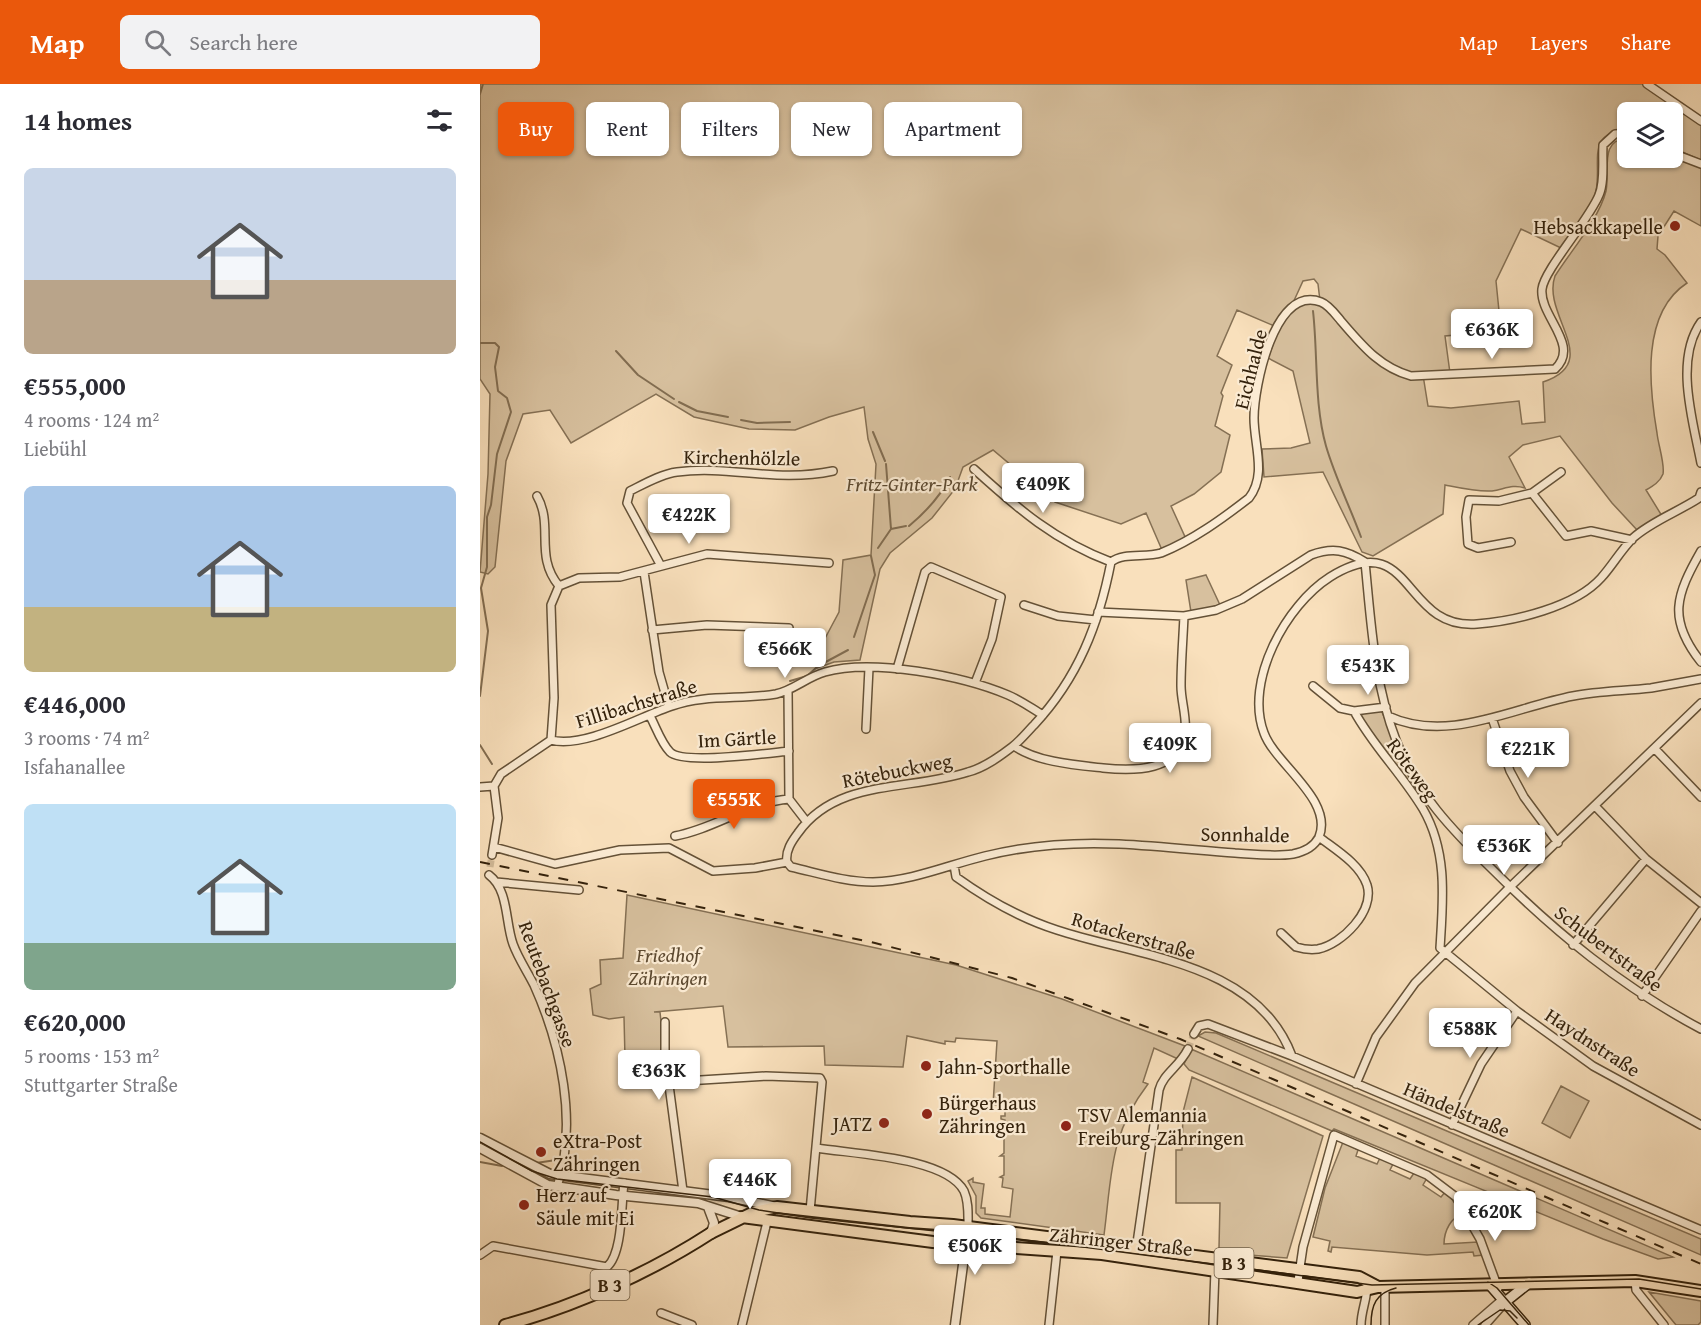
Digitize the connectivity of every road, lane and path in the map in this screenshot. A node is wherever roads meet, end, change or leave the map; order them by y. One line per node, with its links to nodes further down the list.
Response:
1 (1647, 84): 2 (street)
2 (1701, 121)
3 (1617, 134): 17 (street, Eichhalde)
4 (1683, 157): 5 (street)
5 (1701, 164)
6 (1701, 323): 7 (street)
7 (1701, 463)
8 (974, 469): 17 (street)
9 (833, 471): 20 (street, Kirchenhölzle)
10 (1561, 472): 12 (street)
11 (1701, 492): 14 (street)
12 (1532, 493): 14 (street); 15 (street)
13 (537, 496): 22 (street)
14 (1632, 540): 18 (street)
15 (1511, 542)
16 (1701, 551): 28 (street)
17 (1111, 562): 24 (street, Rötebuckweg)
18 (1365, 562): 25 (street); 37 (street, Schubertstraße); 55 (street)
19 (829, 563): 20 (street)
20 (661, 566): 21 (street)
21 (644, 572): 22 (street); 27 (street)
22 (559, 586): 44 (street)
23 (1024, 605): 24 (street)
24 (1097, 616): 25 (street); 39 (street, Rötebuckweg)
25 (1184, 616): 45 (street)
26 (789, 628): 27 (street)
27 (652, 630): 36 (street)
28 (1701, 662)
29 (869, 668): 30 (street, Fillibachstraße); 34 (street, Fillibachstraße); 43 (street)
30 (897, 669): 32 (street, Fillibachstraße); 32 (street)
31 (1701, 679): 42 (street)
32 (975, 683): 39 (street, Fillibachstraße)
33 (1313, 686): 38 (street)
34 (788, 691): 36 (street, Fillibachstraße); 47 (street, Im Gärtle)
35 (1701, 703): 46 (street)
36 (669, 707): 40 (street, Fillibachstraße)
37 (1386, 707): 38 (street); 41 (street, Schubertstraße)
38 (1354, 711): 72 (street, Röteweg)
39 (1043, 715): 45 (street, Rötebuckweg)
40 (650, 716): 44 (street, Fillibachstraße); 47 (street, Im Gärtle)
41 (1388, 716): 42 (street); 66 (street, Schubertstraße)
42 (1492, 718): 56 (street)
43 (866, 729)
44 (551, 740): 48 (street)
45 (1014, 746): 53 (street, Rötebuckweg)
46 (1656, 750): 50 (street); 52 (street)
47 (789, 751): 51 (street)
48 (494, 786): 49 (street); 57 (street)
49 (480, 787)
50 (1701, 797)
51 (789, 799): 53 (street); 54 (street)
52 (1596, 807): 56 (street); 59 (street)
53 (806, 821): 60 (street, Rötebuckweg)
54 (675, 836)
55 (1319, 837): 61 (street, Sonnhalde); 70 (street)
56 (1558, 843): 66 (street)
57 (494, 847): 58 (street); 60 (street)
58 (492, 855)
59 (1646, 859): 68 (street); 71 (street)
60 (787, 862): 61 (street, Sonnhalde)
61 (954, 865): 79 (street, Rotackerstraße)
62 (490, 867): 64 (street)
63 (480, 874): 64 (street)
64 (489, 875): 65 (street, Reutebachgasse)
65 (496, 882): 67 (street); 87 (street, Reutebachgasse)
66 (1510, 887): 71 (street, Schubertstraße); 72 (street)
67 (579, 890)
68 (1701, 903)
69 (1701, 911): 73 (street)
70 (1281, 933)
71 (1573, 945): 73 (street, Schubertstraße)
72 (1447, 952): 74 (street, Haydnstraße); 81 (street)
73 (1642, 996): 76 (street, Schubertstraße)
74 (1517, 1011): 82 (street); 83 (street, Haydnstraße)
75 (665, 1022): 80 (street)
76 (1701, 1029)
77 (1194, 1034): 79 (street, Händelstraße)
78 (1188, 1049): 103 (street)
79 (1292, 1056): 81 (street, Händelstraße)
80 (669, 1082): 86 (street); 90 (street)
81 (1356, 1084): 82 (street, Händelstraße)
82 (1452, 1125): 100 (street, Händelstraße)
83 (1701, 1125)
84 (480, 1138): 87 (street, Zähringer Straße)
85 (480, 1148): 89 (street, Zähringer Straße)
86 (817, 1148): 95 (street); 99 (street)
87 (561, 1175): 88 (street, Zähringer Straße); 89 (street, Reutebachgasse)
88 (624, 1183): 90 (street, Zähringer Straße); 91 (street)
89 (557, 1187): 91 (street, Zähringer Straße)
90 (683, 1191): 92 (street, Zähringer Straße)
91 (623, 1196): 93 (street, Zähringer Straße); 105 (street)
92 (734, 1198): 94 (street, Zähringer Straße); 96 (street)
93 (708, 1207): 96 (street, Zähringer Straße); 101 (street)
94 (777, 1207): 95 (main road, Zähringer Straße / B 3); 97 (main road, B 3)
95 (810, 1211): 99 (main road, Zähringer Straße / B 3)
96 (726, 1213): 97 (street, Zähringer Straße)
97 (742, 1217): 98 (main road, Zähringer Straße); 101 (main road, B 3)
98 (767, 1222): 102 (main road, Zähringer Straße); 117 (street)
99 (968, 1227): 102 (street); 103 (main road, Zähringer Straße / B 3)
100 (1701, 1230)
101 (711, 1233): 115 (main road, B 3)
102 (966, 1245): 104 (main road, Zähringer Straße); 118 (street)
103 (1136, 1250): 107 (main road, Zähringer Straße / B 3)
104 (1057, 1251): 106 (main road, Zähringer Straße); 119 (street)
105 (480, 1255)
106 (1215, 1270): 107 (main road, Zähringer Straße); 120 (street)
107 (1300, 1276): 110 (main road, Zähringer Straße / B 3); 112 (street)
108 (1635, 1281): 109 (main road, Zähringer Straße / B 3); 111 (main road, Zähringer Straße / B 3); 114 (street)
109 (1530, 1282): 112 (main road, Zähringer Straße / B 3); 112 (main road)
110 (1372, 1289): 112 (main road, Zähringer Straße / B 3); 121 (street); 122 (street)
111 (1701, 1291)
112 (1499, 1292): 123 (street); 124 (street); 125 (main road)
113 (661, 1312): 116 (street)
114 (1661, 1324)
115 (504, 1325)
116 (692, 1325)
117 (745, 1325)
118 (955, 1325)
119 (1049, 1325)
120 (1213, 1325)
121 (1360, 1325)
122 (1385, 1325)
123 (1473, 1325)
124 (1485, 1325)
125 (1525, 1325)

